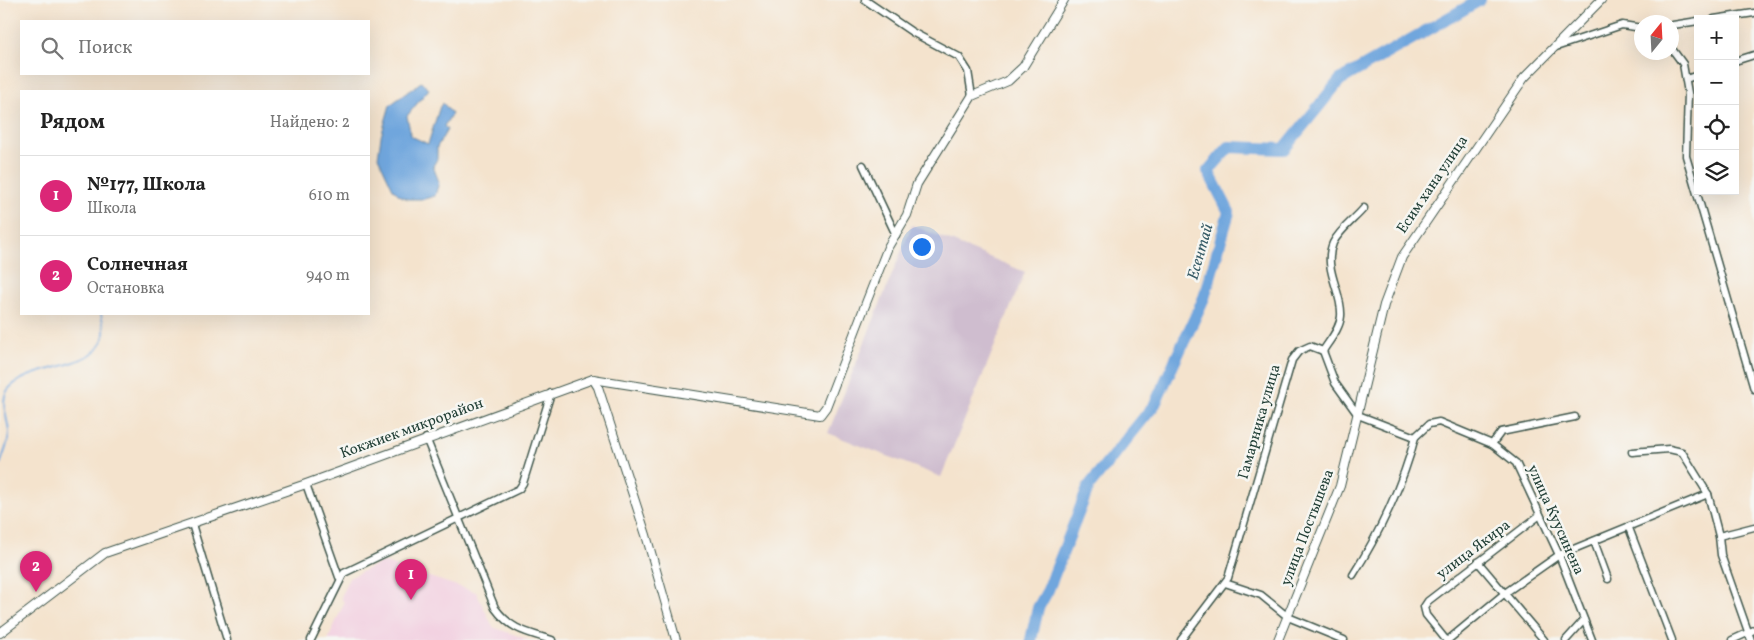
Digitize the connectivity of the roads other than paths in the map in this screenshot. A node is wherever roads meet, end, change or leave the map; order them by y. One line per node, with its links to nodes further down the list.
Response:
1 (865, 0): 15 (street)
2 (1064, 0): 15 (street)
3 (1601, 0): 9 (street, Есим хана улица)
4 (1754, 13): 5 (street)
5 (1739, 16)
6 (1694, 21): 7 (street)
7 (1679, 23)
8 (1634, 27): 9 (street)
9 (1550, 49): 24 (street, Есим хана улица)
10 (1754, 55): 12 (street)
11 (1679, 58): 14 (street)
12 (1738, 60)
13 (1694, 77): 14 (street)
14 (1686, 80): 21 (street)
15 (972, 96): 18 (street)
16 (863, 165): 18 (street)
17 (1364, 208): 19 (street)
18 (896, 235): 20 (street)
19 (1323, 351): 24 (street); 43 (street, Гамарника улица)
20 (593, 379): 22 (street, Кокжиек микрорайон); 52 (street)
21 (1754, 388)
22 (551, 393): 26 (street, Кокжиек микрорайон); 32 (street)
23 (1575, 417): 27 (street)
24 (1357, 419): 25 (street); 45 (street, улица Постышева)
25 (1415, 437): 27 (street, улица Куусинена); 40 (street)
26 (426, 438): 29 (street, Кокжиек микрорайон); 32 (street)
27 (1492, 444): 31 (street, улица Куусинена)
28 (1632, 452): 30 (street)
29 (306, 484): 33 (street, Кокжиек микрорайон); 41 (street)
30 (1708, 494): 35 (street); 36 (street)
31 (1540, 515): 38 (street, улица Куусинена); 39 (street, улица Якира)
32 (458, 519): 41 (street); 51 (street)
33 (192, 524): 48 (street, Кокжиек микрорайон); 49 (street)
34 (1754, 527): 36 (street)
35 (1629, 528): 37 (street); 60 (street)
36 (1719, 536): 47 (street)
37 (1594, 541): 38 (street); 42 (street)
38 (1559, 555): 44 (street); 46 (street, улица Куусинена)
39 (1478, 562): 44 (street); 56 (street, улица Якира)
40 (1353, 575)
41 (340, 577): 50 (street)
42 (1608, 579)
43 (1225, 583): 45 (street); 53 (street, Гамарника улица)
44 (1505, 593): 56 (street); 57 (street)
45 (1288, 617): 54 (street, улица Постышева); 55 (street)
46 (1584, 620): 58 (street); 59 (street, улица Куусинена)
47 (1751, 632): 61 (street); 62 (street)
48 (0, 633)
49 (227, 640)
50 (311, 640)
51 (552, 640)
52 (676, 640)
53 (1181, 640)
54 (1278, 640)
55 (1344, 640)
56 (1447, 640)
57 (1544, 640)
58 (1566, 640)
59 (1592, 640)
60 (1672, 640)
61 (1732, 640)
62 (1751, 640)

